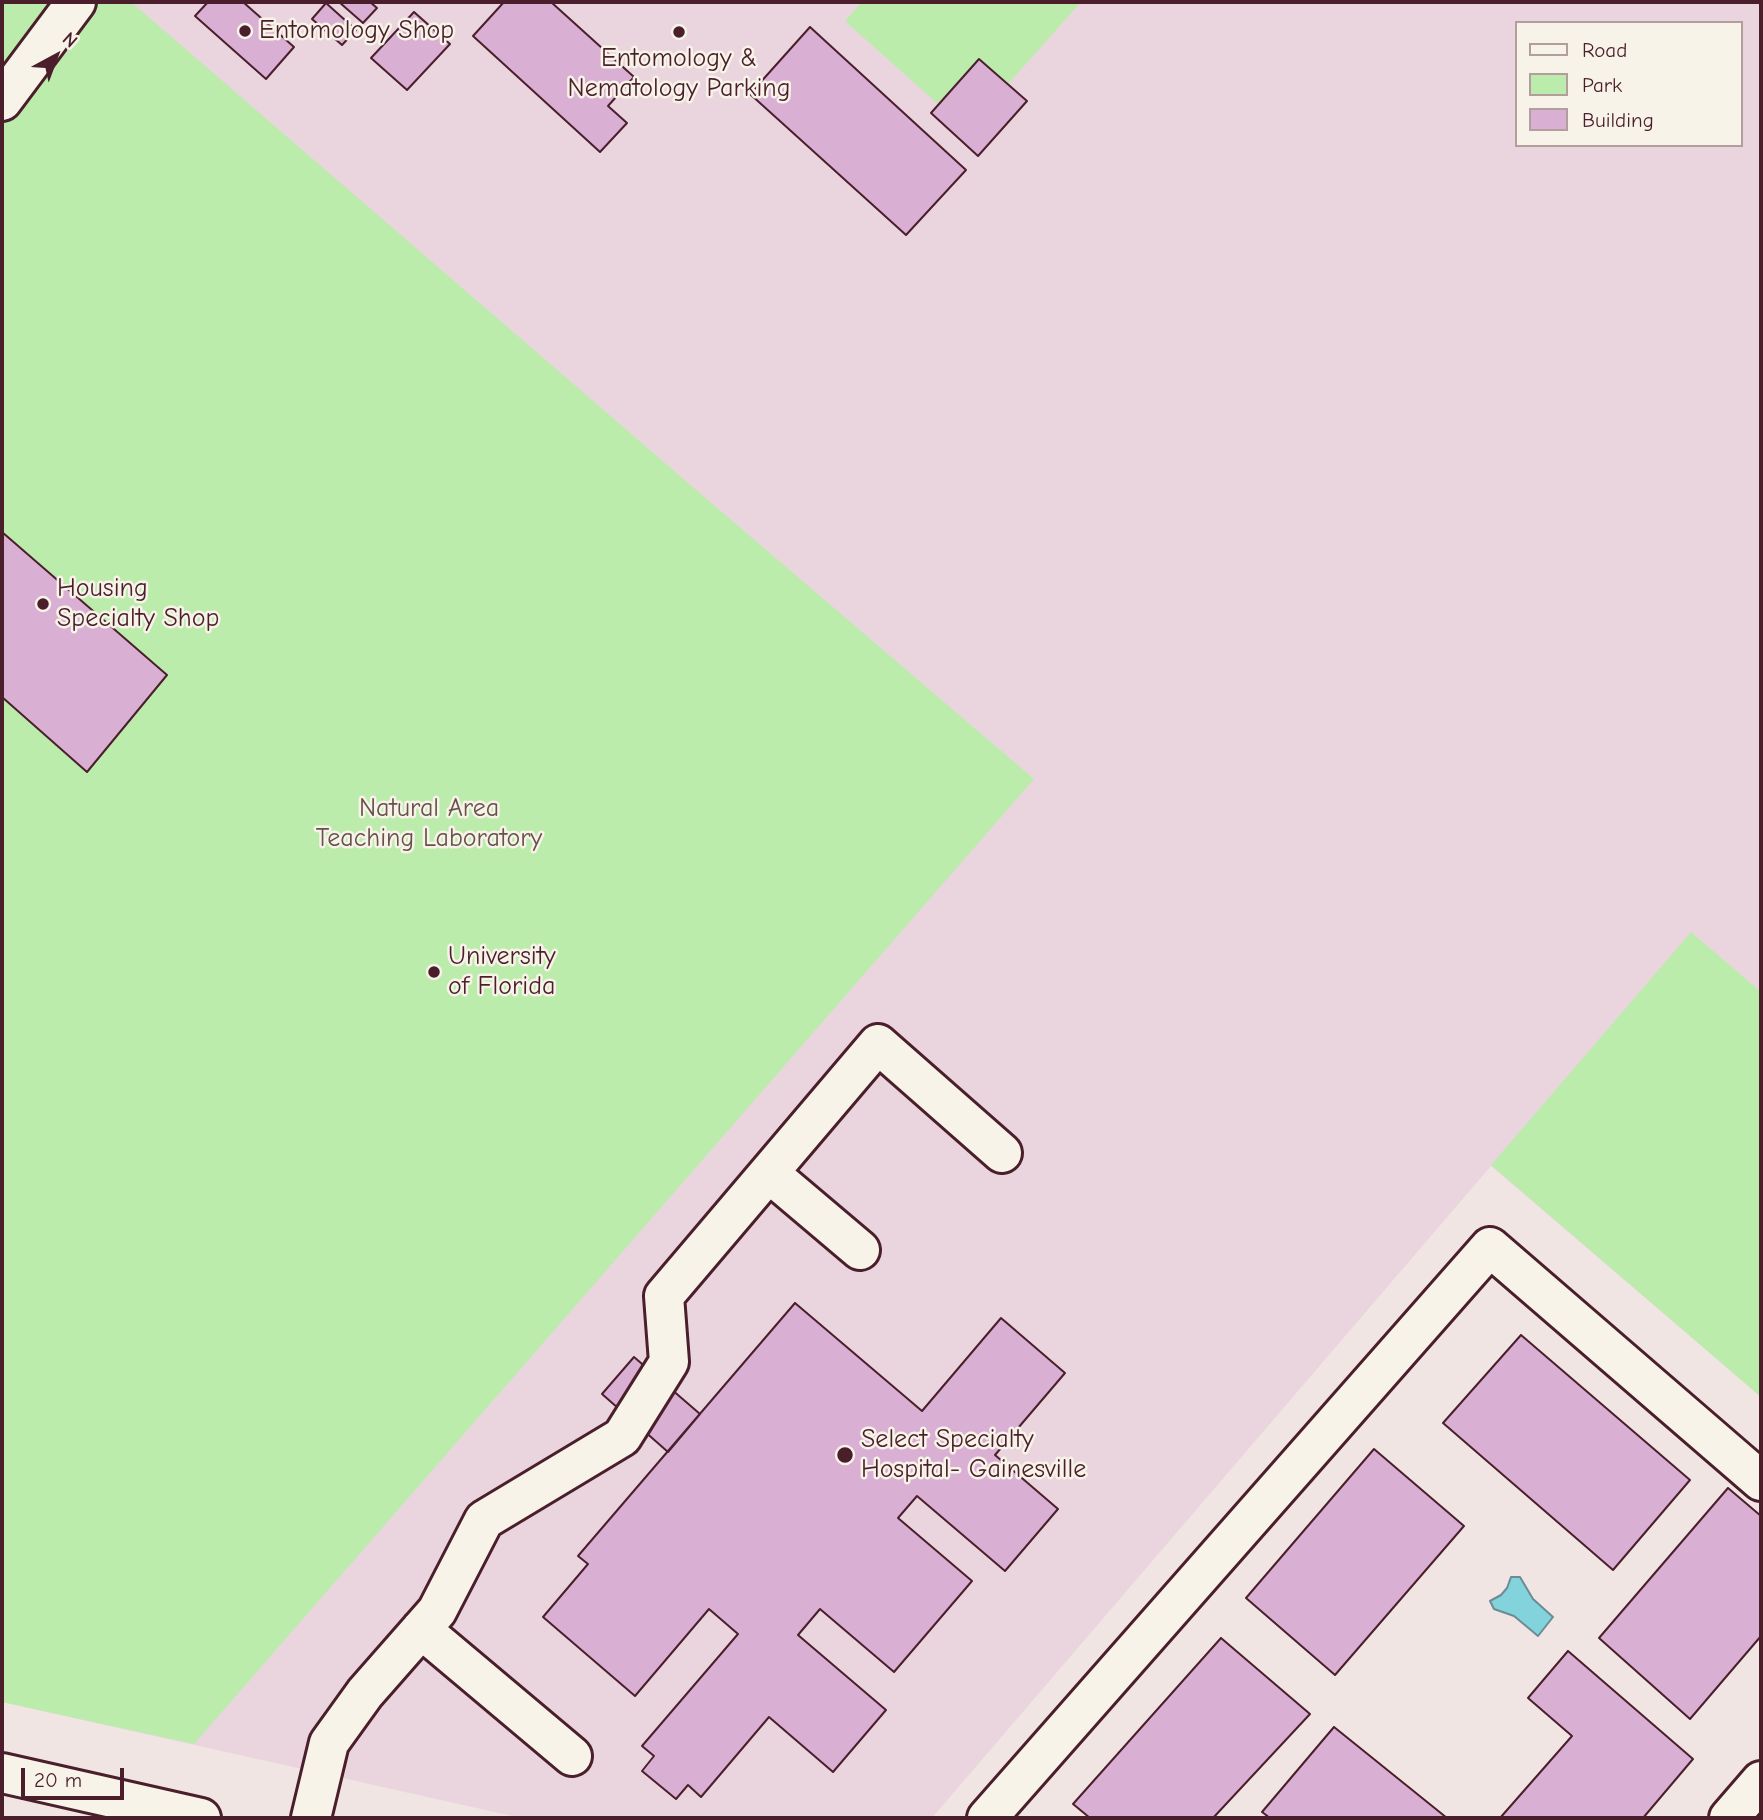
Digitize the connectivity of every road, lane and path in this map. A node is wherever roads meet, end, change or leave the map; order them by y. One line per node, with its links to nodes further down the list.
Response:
1 (76, 2): 2 (main road)
2 (2, 101)
3 (1002, 1153): 4 (main road)
4 (769, 1173): 5 (main road); 7 (main road)
5 (860, 1250)
6 (1761, 1480): 13 (main road)
7 (421, 1629): 8 (main road); 12 (main road)
8 (572, 1756)
9 (2, 1773): 11 (main road)
10 (1761, 1781): 14 (main road)
11 (201, 1818)
12 (311, 1818)
13 (986, 1818)
14 (1729, 1818)

